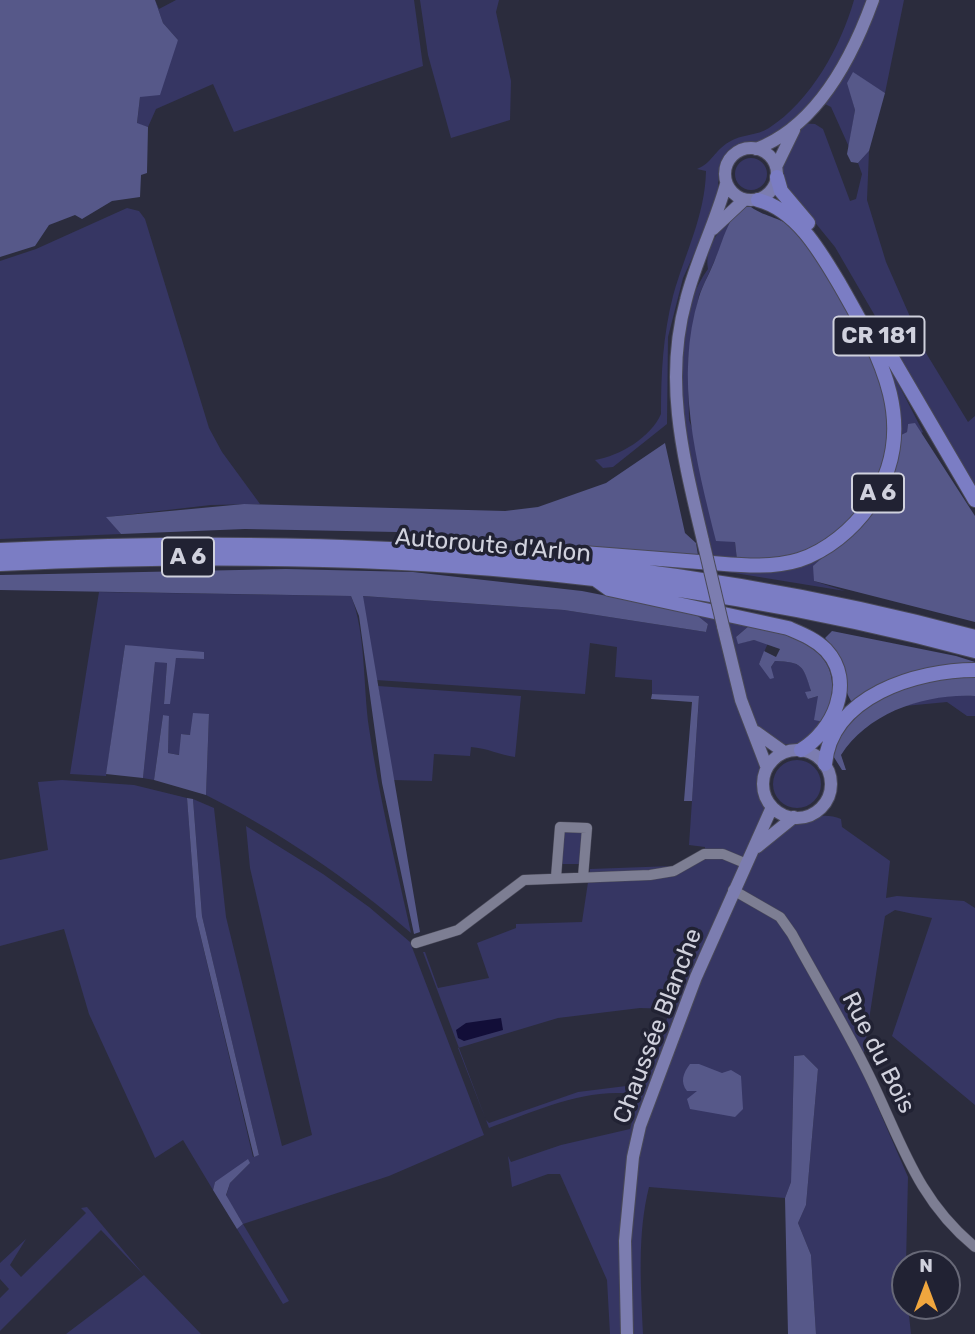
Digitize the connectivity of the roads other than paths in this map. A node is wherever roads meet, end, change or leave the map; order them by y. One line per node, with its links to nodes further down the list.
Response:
1 (873, 0): 2 (main road)
2 (798, 123): 3 (main road); 4 (main road)
3 (756, 149): 4 (main road); 5 (main road)
4 (777, 172): 6 (main road); 8 (highway, CR 181)
5 (726, 184): 6 (main road); 7 (main road)
6 (751, 200): 7 (main road); 10 (highway, A 6)
7 (711, 232): 16 (main road, bridge)
8 (975, 500)
9 (0, 550): 10 (highway, Autoroute d'Arlon / A 6)
10 (526, 556): 13 (highway, Autoroute d'Arlon / A 6)
11 (0, 564): 12 (highway, Autoroute d'Arlon / A 6)
12 (590, 576): 14 (highway, Autoroute d'Arlon / A 6); 17 (highway)
13 (975, 637)
14 (975, 651)
15 (975, 670): 19 (highway)
16 (756, 732): 18 (main road); 20 (main road)
17 (801, 750): 18 (main road); 19 (main road)
18 (784, 752): 20 (main road)
19 (825, 764): 22 (main road)
20 (767, 768): 21 (main road)
21 (772, 807): 22 (main road); 23 (main road, Chaussée Blanche)
22 (794, 817): 23 (main road)
23 (754, 850): 24 (main road, Chaussée Blanche)
24 (747, 864): 26 (street); 27 (main road, Chaussée Blanche)
25 (556, 877): 26 (street); 26 (street); 28 (street)
26 (583, 877)
27 (733, 890): 29 (street, Rue du Bois); 30 (main road, Chaussée Blanche)
28 (416, 943)
29 (975, 1247)
30 (627, 1334)

